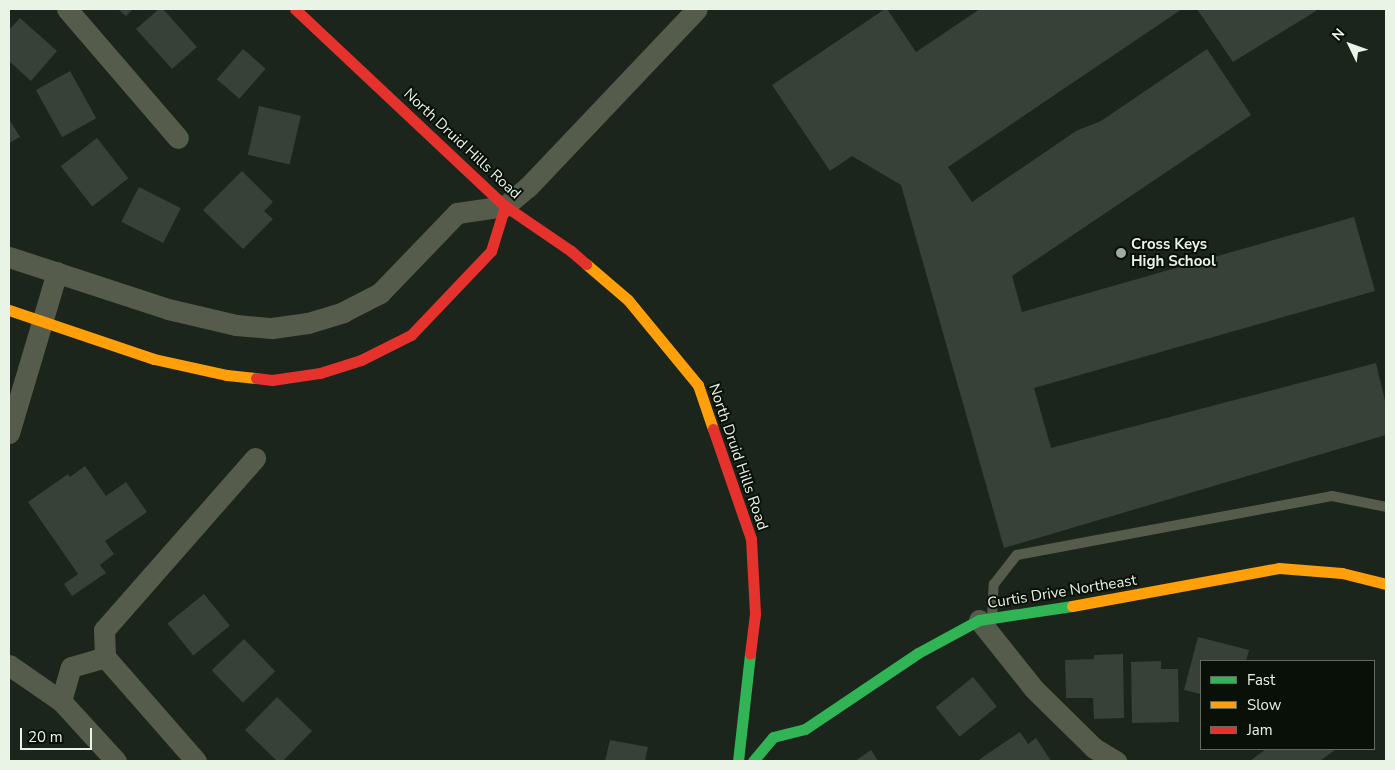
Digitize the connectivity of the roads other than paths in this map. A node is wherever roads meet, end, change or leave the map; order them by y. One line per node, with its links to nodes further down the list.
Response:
1 (67, 9): 4 (street)
2 (295, 9): 5 (street, North Druid Hills Road)
3 (697, 9): 5 (street)
4 (178, 138)
5 (505, 206): 7 (street); 9 (street); 20 (street, North Druid Hills Road)
6 (9, 257): 7 (street)
7 (57, 272): 9 (street)
8 (9, 310): 9 (street)
9 (42, 321): 10 (street)
10 (9, 434)
11 (255, 458): 15 (street)
12 (1386, 507): 14 (lane)
13 (1386, 584): 14 (street, Curtis Drive Northeast)
14 (985, 619): 21 (street, Curtis Drive Northeast); 22 (street)
15 (104, 657): 17 (street); 19 (street)
16 (9, 665): 17 (street)
17 (61, 701): 18 (street)
18 (116, 761)
19 (196, 761)
20 (738, 761)
21 (753, 761)
22 (1116, 761)

